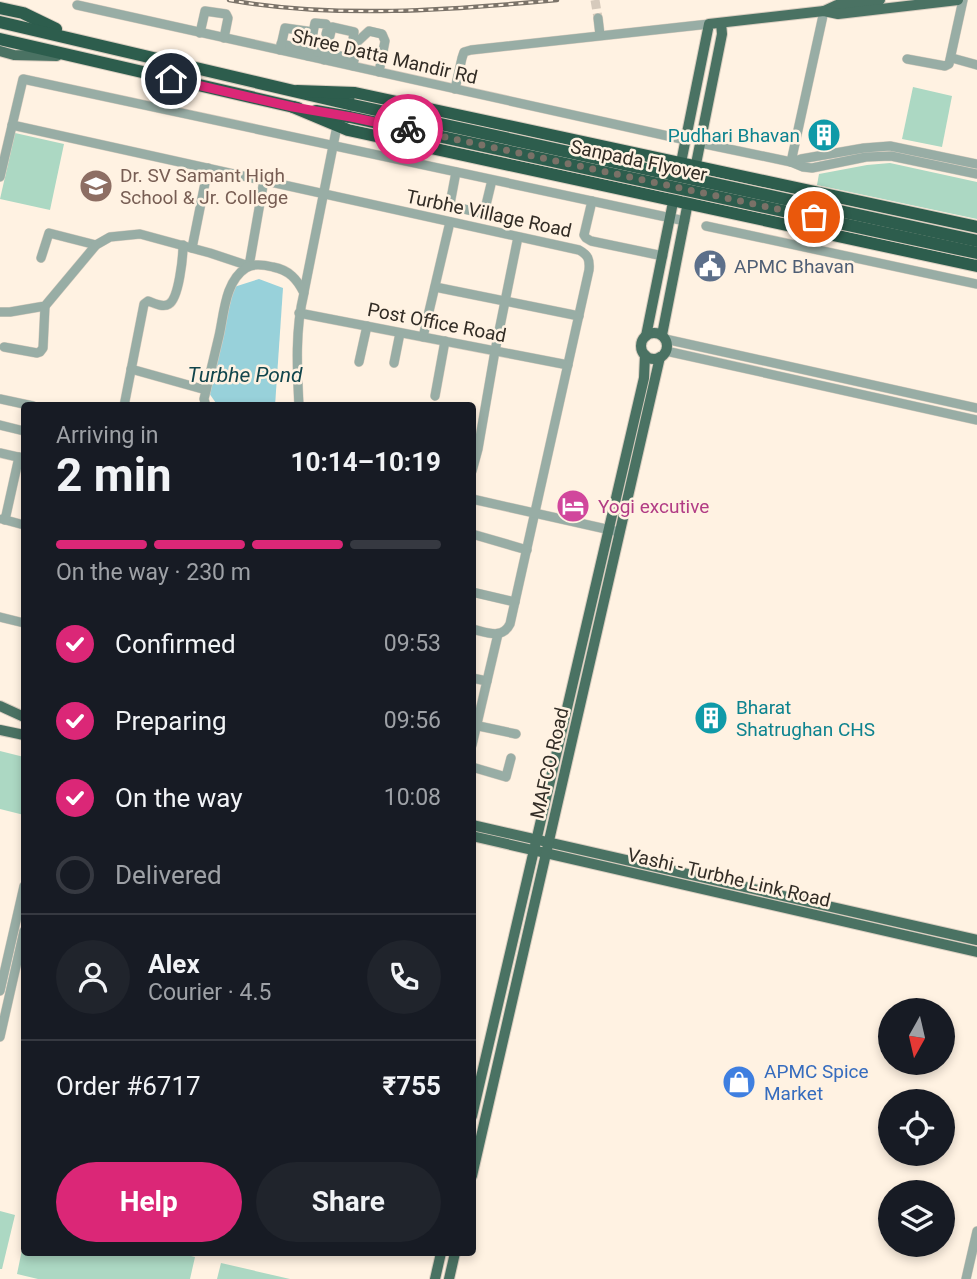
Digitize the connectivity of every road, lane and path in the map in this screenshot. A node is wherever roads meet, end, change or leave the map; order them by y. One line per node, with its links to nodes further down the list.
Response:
1 (880, 0): 5 (main road)
2 (960, 0): 5 (main road); 22 (street)
3 (78, 5): 11 (street, Shree Datta Mandir Rd)
4 (0, 8): 16 (highway)
5 (824, 11): 8 (main road); 36 (street)
6 (598, 18): 13 (street)
7 (0, 22): 12 (highway)
8 (715, 23): 13 (street); 33 (main road); 34 (main road, MAFCO Road)
9 (0, 30): 12 (highway)
10 (313, 32): 17 (street); 19 (street); 21 (street)
11 (200, 33): 14 (street, Shree Datta Mandir Rd); 14 (street)
12 (50, 34): 16 (highway)
13 (600, 35): 27 (street)
14 (224, 38): 17 (street, Shree Datta Mandir Rd)
15 (0, 39): 20 (highway)
16 (78, 40): 28 (highway)
17 (280, 47): 19 (street, Shree Datta Mandir Rd)
18 (0, 51): 20 (main road)
19 (309, 53): 21 (street, Shree Datta Mandir Rd)
20 (74, 56): 29 (highway)
21 (323, 56): 24 (street, Shree Datta Mandir Rd); 24 (street)
22 (952, 58): 23 (street); 25 (street)
23 (907, 59)
24 (350, 63): 26 (street, Shree Datta Mandir Rd); 26 (street)
25 (977, 65)
26 (379, 72): 27 (street, Shree Datta Mandir Rd)
27 (455, 89): 33 (street, Shree Datta Mandir Rd)
28 (297, 91): 30 (highway, Sanpada Flyover); 37 (highway)
29 (293, 107): 30 (highway, Sanpada Flyover); 32 (highway)
30 (352, 111): 58 (highway, Sanpada Flyover, bridge); 61 (highway, Sanpada Flyover, bridge)
31 (12, 125): 35 (street); 40 (street, Turbhe Village Road); 43 (street)
32 (338, 125): 35 (street); 49 (highway)
33 (686, 140): 37 (main road)
34 (700, 143): 36 (street); 39 (main road, MAFCO Road)
35 (333, 146): 41 (street); 47 (street)
36 (791, 162): 38 (street); 42 (street)
37 (681, 163): 39 (highway); 49 (main road)
38 (977, 164)
39 (696, 166): 44 (highway); 50 (main road, MAFCO Road)
40 (208, 168): 45 (street, Turbhe Village Road); 60 (street)
41 (456, 172): 46 (street); 46 (street)
42 (977, 174)
43 (0, 175)
44 (754, 179): 51 (highway); 56 (highway)
45 (264, 180): 47 (street, Turbhe Village Road); 64 (street)
46 (492, 180): 48 (street)
47 (324, 194): 54 (street, Turbhe Village Road); 68 (street)
48 (592, 201): 52 (street); 62 (street)
49 (674, 201): 50 (highway); 52 (main road)
50 (688, 204): 51 (highway); 53 (main road, MAFCO Road)
51 (746, 216): 65 (highway)
52 (670, 218): 53 (street); 62 (main road)
53 (685, 221): 79 (main road, MAFCO Road)
54 (450, 222): 57 (street, Turbhe Village Road); 67 (street)
55 (706, 226): 66 (street)
56 (977, 227)
57 (518, 237): 69 (street); 73 (street, Turbhe Village Road)
58 (977, 241)
59 (96, 245): 60 (street); 63 (street); 70 (street)
60 (188, 246): 64 (street); 86 (street)
61 (977, 253)
62 (663, 256): 76 (main road)
63 (41, 258)
64 (249, 266): 68 (street); 87 (street)
65 (977, 266)
66 (977, 284)
67 (435, 286): 69 (street); 77 (street)
68 (304, 293): 72 (street)
69 (505, 300): 73 (street); 81 (street)
70 (45, 306): 71 (street); 80 (street)
71 (0, 312)
72 (299, 313): 74 (street, Post Office Road); 92 (street)
73 (579, 316): 85 (street, Turbhe Village Road)
74 (367, 326): 75 (street, Post Office Road); 83 (street)
75 (400, 333): 77 (street, Post Office Road); 84 (street)
76 (646, 336): 79 (main road); 82 (main road)
77 (423, 337): 78 (street, Post Office Road)
78 (445, 341): 81 (street, Post Office Road); 88 (street)
79 (663, 346): 82 (main road); 94 (street); 95 (street); 106 (main road, MAFCO Road)
80 (4, 347)
81 (495, 351): 85 (street, Post Office Road); 97 (street)
82 (645, 355): 106 (main road, MAFCO Road)
83 (359, 362)
84 (394, 363)
85 (568, 365): 103 (street, Turbhe Village Road)
86 (131, 369): 87 (street); 90 (street)
87 (206, 390): 91 (street)
88 (435, 396)
89 (0, 398): 93 (street)
90 (125, 402)
91 (205, 402)
92 (299, 402)
93 (21, 403)
94 (977, 408)
95 (977, 420)
96 (0, 425): 98 (street)
97 (477, 425)
98 (21, 430)
99 (0, 453): 100 (street)
100 (21, 458)
101 (21, 461): 104 (street)
102 (476, 500): 103 (street)
103 (535, 513): 106 (street); 108 (street, Turbhe Village Road)
104 (3, 519): 105 (street)
105 (21, 524)
106 (616, 525): 115 (main road, MAFCO Road)
107 (476, 535): 108 (street)
108 (527, 550): 110 (street, Turbhe Village Road)
109 (476, 593): 110 (street)
110 (515, 602): 114 (street, Turbhe Village Road)
111 (0, 617): 112 (street)
112 (21, 622)
113 (476, 630): 114 (street)
114 (498, 635): 117 (street, Turbhe Village Road)
115 (588, 646): 133 (main road, MAFCO Road); 134 (main road, MAFCO Road)
116 (476, 678): 117 (street)
117 (487, 681): 122 (street, Turbhe Village Road)
118 (0, 706): 120 (main road)
119 (0, 715): 121 (main road)
120 (21, 717)
121 (21, 718)
122 (476, 721)
123 (476, 725): 125 (street)
124 (0, 730): 126 (main road)
125 (516, 734)
126 (21, 735)
127 (21, 736): 128 (main road)
128 (0, 738)
129 (511, 758): 130 (street)
130 (476, 768)
131 (476, 826): 133 (main road, Vashi - Turbhe Link Road)
132 (476, 837): 133 (main road, Vashi - Turbhe Link Road)
133 (536, 845): 134 (main road, Vashi - Turbhe Link Road); 142 (main road, MAFCO Road)
134 (548, 848): 135 (main road, Vashi - Turbhe Link Road); 143 (main road, MAFCO Road)
135 (708, 885): 137 (main road, Vashi - Turbhe Link Road); 139 (main road, Vashi - Turbhe Link Road)
136 (21, 899): 140 (street)
137 (977, 940)
138 (21, 944): 141 (street)
139 (977, 952)
140 (0, 990)
141 (0, 1037)
142 (476, 1099)
143 (476, 1159)
144 (977, 1231): 149 (street)
145 (440, 1256): 147 (main road)
146 (454, 1256): 148 (main road)
147 (435, 1279)
148 (449, 1279)
149 (966, 1279)

